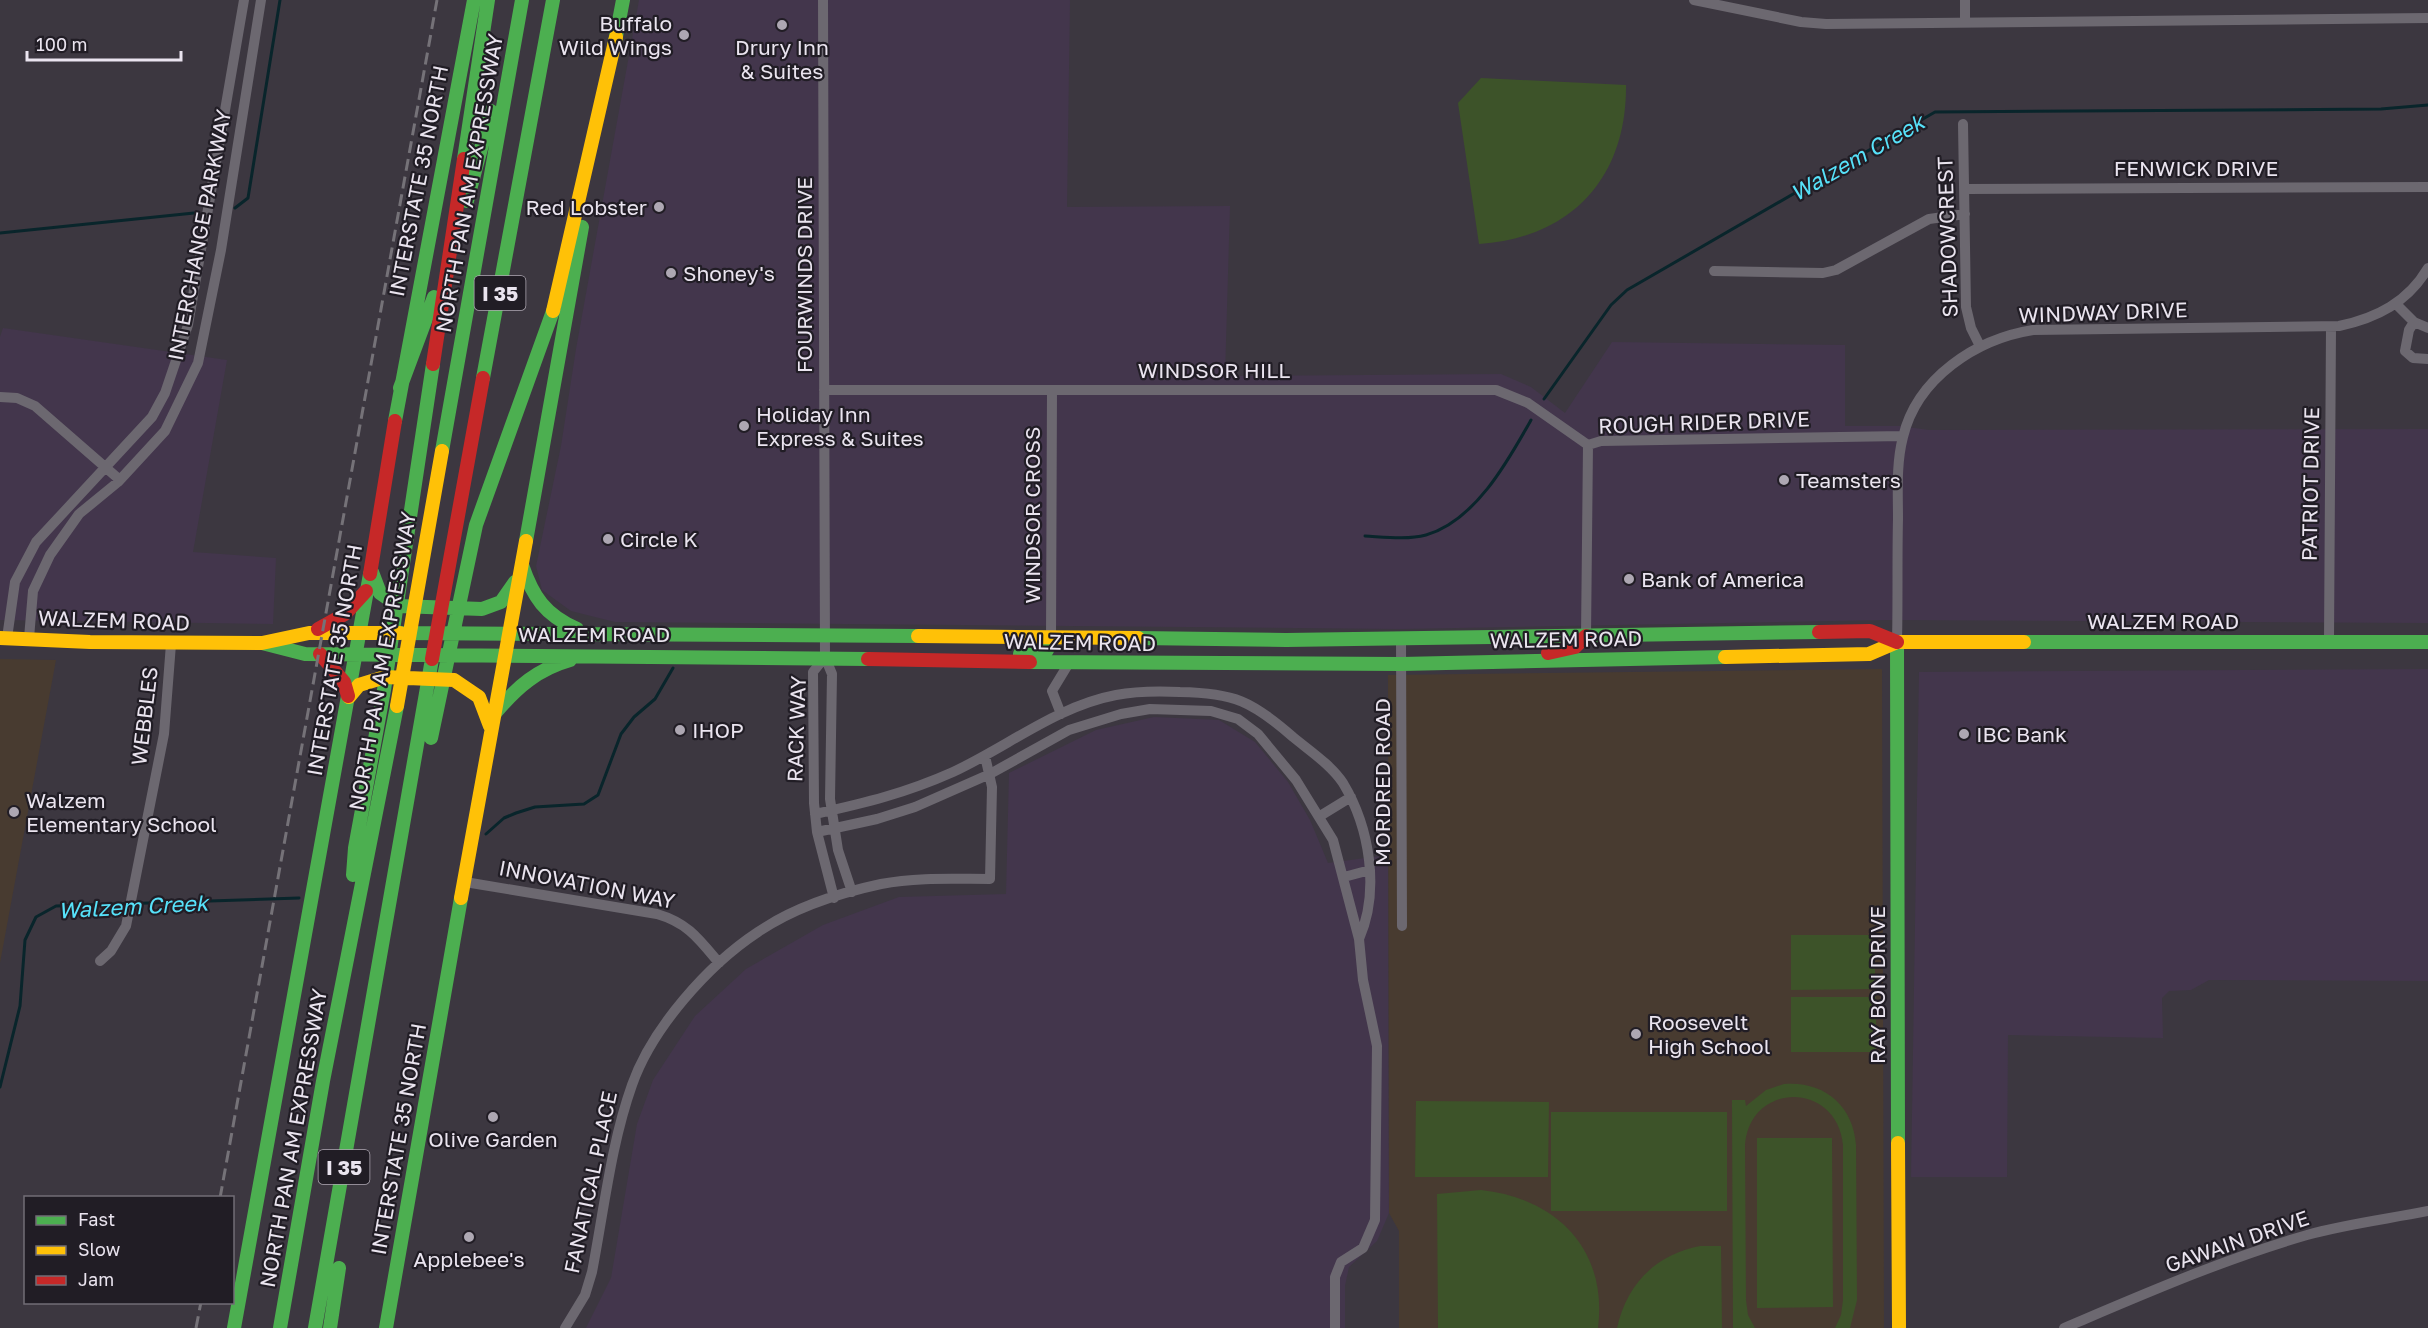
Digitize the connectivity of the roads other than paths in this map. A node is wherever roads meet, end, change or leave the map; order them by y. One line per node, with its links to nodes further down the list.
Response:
1 (244, 0): 33 (street, INTERCHANGE PARKWAY)
2 (261, 0): 34 (street, INTERCHANGE PARKWAY)
3 (474, 0): 27 (main road, INTERSTATE 35 NORTH)
4 (488, 0): 84 (main road)
5 (516, 0): 27 (main road)
6 (522, 0): 84 (main road, NORTH PAN AM EXPRESSWAY / I 35)
7 (553, 0): 62 (main road, I 35)
8 (622, 0): 14 (main road, INTERSTATE 35 NORTH)
9 (823, 0): 28 (street, FOURWINDS DRIVE)
10 (1694, 0): 13 (street)
11 (1965, 0): 13 (street)
12 (2428, 18): 13 (street)
13 (1965, 23)
14 (616, 37): 35 (main road, INTERSTATE 35 NORTH); 62 (main road)
15 (1963, 124): 17 (street, SHADOWCREST)
16 (2428, 187): 17 (street, FENWICK DRIVE)
17 (1965, 189): 18 (street, SHADOWCREST)
18 (1965, 214): 20 (street); 25 (street, SHADOWCREST)
19 (2428, 267): 21 (street, WINDWAY DRIVE)
20 (1714, 271)
21 (2396, 304): 22 (street); 23 (street, WINDWAY DRIVE)
22 (2414, 321): 24 (street); 26 (street)
23 (2331, 327): 25 (street, WINDWAY DRIVE); 49 (street, PATRIOT DRIVE)
24 (2428, 328)
25 (1980, 346): 31 (street, WINDWAY DRIVE)
26 (2428, 358)
27 (400, 388): 36 (main road, INTERSTATE 35 NORTH)
28 (824, 390): 29 (street, WINDSOR HILL); 43 (street, FOURWINDS DRIVE)
29 (1052, 390): 32 (street, WINDSOR HILL); 47 (street, WINDSOR CROSS)
30 (0, 397): 33 (street)
31 (1903, 436): 32 (street, ROUGH RIDER DRIVE); 48 (street, WINDWAY DRIVE)
32 (1588, 445): 42 (street, ROUGH RIDER DRIVE)
33 (107, 468): 34 (street); 44 (street, INTERCHANGE PARKWAY)
34 (120, 480): 45 (street, INTERCHANGE PARKWAY)
35 (522, 565): 36 (main road); 38 (main road, INTERSTATE 35 NORTH); 41 (main road)
36 (371, 569): 37 (main road, INTERSTATE 35 NORTH)
37 (368, 589): 39 (main road); 40 (main road, INTERSTATE 35 NORTH)
38 (508, 632): 40 (main road, WALZEM ROAD); 41 (main road, WALZEM ROAD); 54 (main road, INTERSTATE 35 NORTH)
39 (309, 633): 40 (main road, WALZEM ROAD); 51 (main road, WALZEM ROAD)
40 (361, 633): 56 (main road, INTERSTATE 35 NORTH)
41 (586, 633): 43 (main road, WALZEM ROAD)
42 (1586, 636): 46 (main road, WALZEM ROAD); 48 (main road, WALZEM ROAD); 59 (main road)
43 (825, 637): 47 (main road, WALZEM ROAD); 57 (street, FOURWINDS DRIVE)
44 (3, 638): 45 (main road, WALZEM ROAD)
45 (29, 638): 52 (main road, WALZEM ROAD)
46 (1401, 638): 47 (main road, WALZEM ROAD); 61 (street, MORDRED ROAD)
47 (1051, 639): 58 (main road)
48 (1897, 642): 49 (main road, WALZEM ROAD); 59 (main road, WALZEM ROAD); 94 (main road, RAY BON DRIVE)
49 (2329, 642): 50 (main road, WALZEM ROAD)
50 (2428, 642)
51 (262, 643): 52 (main road, WALZEM ROAD); 53 (main road, WALZEM ROAD)
52 (171, 644): 82 (street, WEBBLES)
53 (320, 654): 56 (main road, WALZEM ROAD); 63 (main road)
54 (504, 655): 55 (main road, WALZEM ROAD); 56 (main road, WALZEM ROAD); 64 (main road, INTERSTATE 35 NORTH)
55 (589, 655): 57 (main road, WALZEM ROAD); 64 (main road)
56 (357, 656): 63 (main road, INTERSTATE 35 NORTH)
57 (825, 657): 58 (main road, WALZEM ROAD); 70 (street, RACK WAY); 71 (street, RACK WAY)
58 (966, 661): 60 (main road, WALZEM ROAD)
59 (1501, 661): 61 (main road, WALZEM ROAD)
60 (1069, 663): 61 (main road, WALZEM ROAD); 65 (street)
61 (1401, 664): 80 (street, MORDRED ROAD)
62 (433, 691): 85 (main road, I 35)
63 (349, 697): 66 (main road); 87 (main road, INTERSTATE 35 NORTH)
64 (494, 714): 66 (main road, INTERSTATE 35 NORTH)
65 (1061, 714): 67 (street); 69 (street)
66 (492, 730): 77 (main road, INTERSTATE 35 NORTH)
67 (985, 756): 68 (street); 70 (street)
68 (990, 774): 72 (street); 73 (street); 78 (street, FANATICAL PLACE)
69 (1351, 797): 72 (street); 75 (street)
70 (832, 810): 71 (street); 73 (street, RACK WAY)
71 (815, 814): 74 (street, RACK WAY)
72 (1320, 816): 76 (street)
73 (834, 828): 74 (street); 78 (street, RACK WAY)
74 (818, 832): 79 (street, RACK WAY)
75 (1370, 870): 76 (street); 81 (street)
76 (1344, 877): 81 (street)
77 (465, 882): 83 (street, INNOVATION WAY); 91 (main road, INTERSTATE 35 NORTH)
78 (852, 892): 79 (street, FANATICAL PLACE)
79 (834, 898): 83 (street, FANATICAL PLACE)
80 (1402, 926)
81 (1359, 939): 93 (street)
82 (100, 961)
83 (719, 963): 92 (street, FANATICAL PLACE)
84 (344, 974): 88 (main road, NORTH PAN AM EXPRESSWAY / I 35)
85 (373, 1005): 89 (main road, I 35); 90 (main road)
86 (2428, 1211): 95 (street, GAWAIN DRIVE)
87 (234, 1328)
88 (280, 1328)
89 (315, 1328)
90 (330, 1328)
91 (386, 1328)
92 (566, 1328)
93 (1335, 1328)
94 (1899, 1328)
95 (2064, 1328)

